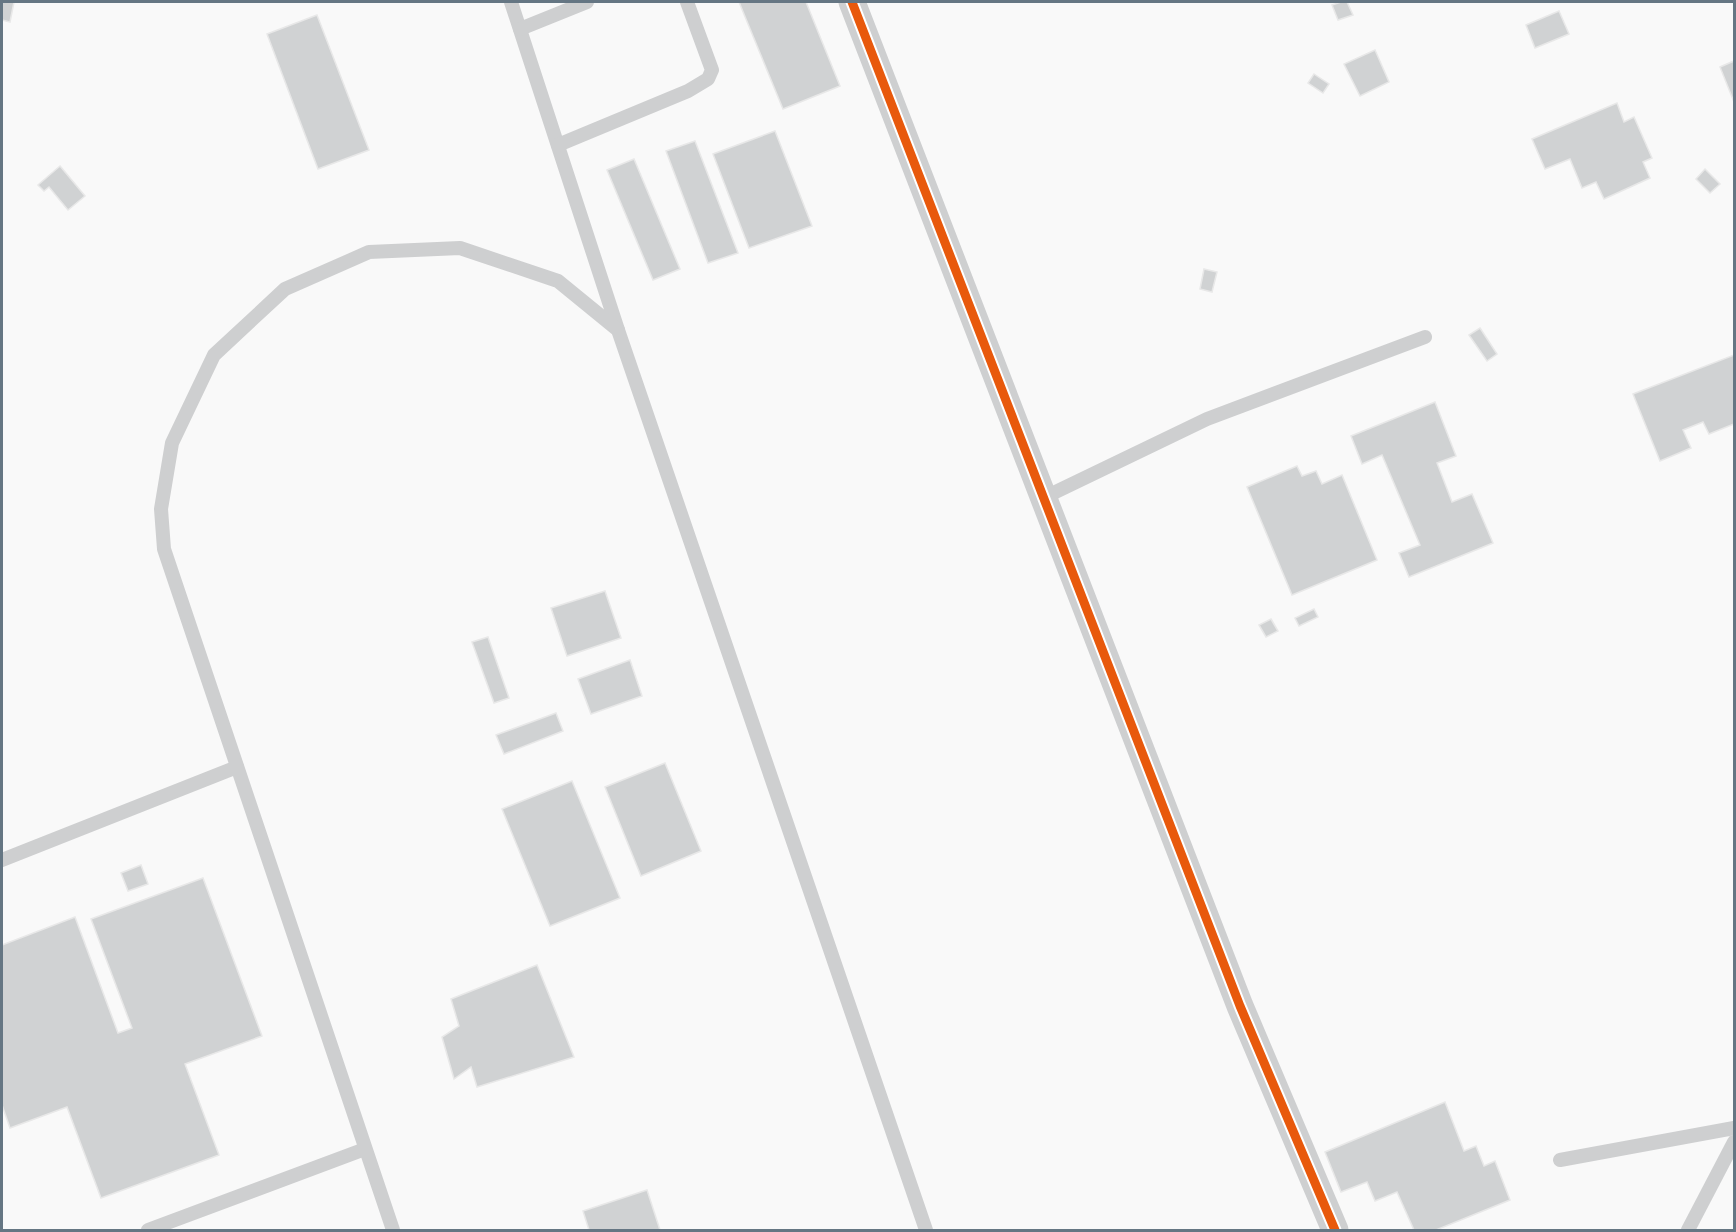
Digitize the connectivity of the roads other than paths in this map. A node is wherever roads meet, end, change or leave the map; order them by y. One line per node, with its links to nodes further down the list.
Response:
1 (511, 2): 5 (lane)
2 (587, 2): 5 (lane)
3 (687, 2): 6 (lane)
4 (852, 2): 9 (street)
5 (520, 28): 6 (lane)
6 (558, 145): 7 (lane)
7 (618, 330): 10 (lane); 18 (lane)
8 (1425, 337): 9 (lane)
9 (1043, 498): 19 (street)
10 (237, 767): 11 (lane); 14 (lane)
11 (2, 860)
12 (1734, 1128): 15 (lane)
13 (1734, 1142): 20 (lane)
14 (365, 1149): 16 (lane); 17 (lane)
15 (1560, 1160)
16 (148, 1230)
17 (393, 1230)
18 (926, 1230)
19 (1335, 1230)
20 (1688, 1230)

